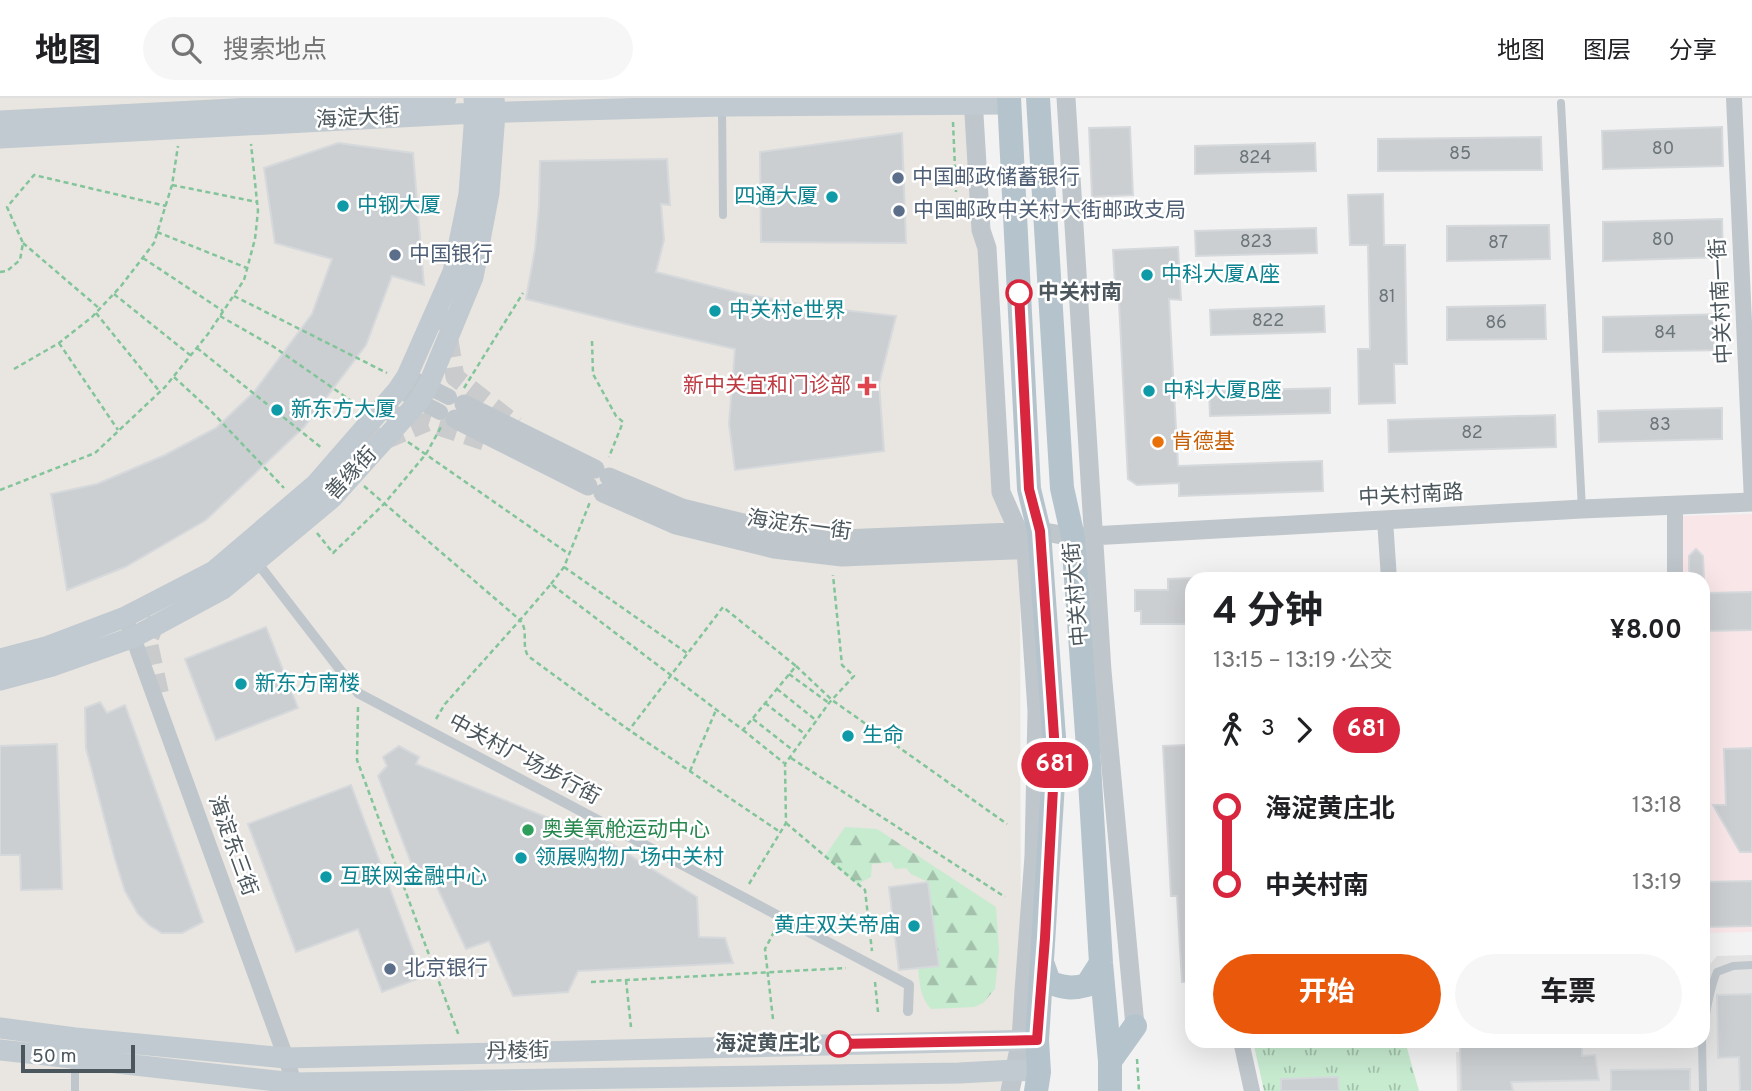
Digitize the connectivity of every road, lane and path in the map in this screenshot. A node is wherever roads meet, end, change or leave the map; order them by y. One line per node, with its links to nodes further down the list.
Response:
1 (446, 98): 10 (main road, 海淀大街)
2 (1038, 98): 53 (main road, 中关村大街)
3 (1066, 98): 53 (street, 中关村大街)
4 (1734, 98): 48 (street, 中关村南一街)
5 (973, 101): 6 (main road, 海淀大街); 7 (main road, 海淀大街); 54 (street)
6 (1009, 101): 54 (main road, 中关村大街)
7 (717, 102): 9 (main road, 海淀大街); 19 (lane)
8 (1561, 103): 51 (lane)
9 (485, 106): 11 (main road, 海淀大街); 37 (main road, 善缘街); 39 (main road, 善缘街)
10 (0, 121)
11 (250, 125): 12 (main road, 海淀大街); 17 (path)
12 (0, 138)
13 (178, 142): 15 (path)
14 (954, 147): 16 (path)
15 (172, 185): 17 (path); 18 (path)
16 (956, 192)
17 (257, 202): 23 (path)
18 (166, 206): 20 (path); 21 (path)
19 (723, 215)
20 (157, 232): 22 (path); 23 (path)
21 (23, 243): 24 (path); 28 (path)
22 (143, 258): 26 (path); 29 (path)
23 (247, 268): 27 (path)
24 (0, 272)
25 (523, 293): 41 (path)
26 (114, 294): 28 (path); 33 (path)
27 (233, 296): 29 (path); 34 (path)
28 (98, 311): 31 (path); 38 (path)
29 (223, 311): 30 (path)
30 (220, 316): 32 (path); 40 (path)
31 (59, 343): 35 (path); 42 (path)
32 (197, 348): 33 (path); 43 (path)
33 (191, 356): 36 (path)
34 (365, 361)
35 (14, 369)
36 (174, 377): 38 (path); 45 (path)
37 (402, 383): 39 (street, 海淀东一街); 62 (main road, 善缘街)
38 (161, 392): 42 (path)
39 (423, 393): 41 (street, 海淀东一街); 58 (main road, 善缘街)
40 (346, 397)
41 (452, 408): 44 (path); 46 (street, 海淀东一街)
42 (119, 431): 47 (path)
43 (309, 436)
44 (426, 454): 49 (path); 56 (path)
45 (278, 481)
46 (599, 481): 54 (street, 海淀东一街); 57 (street, 海淀东一街)
47 (0, 490)
48 (1752, 502): 50 (street, 中关村南路)
49 (384, 504): 55 (path); 63 (path)
50 (1675, 505): 51 (street, 中关村南路); 61 (street)
51 (1582, 509): 52 (street, 中关村南路)
52 (1385, 520): 53 (street, 中关村南路); 60 (street)
53 (1084, 537): 54 (street, 中关村南路); 92 (main road, 中关村大街); 103 (street, 中关村大街)
54 (1031, 540): 57 (street, 海淀东一街); 93 (main road, 中关村大街); 107 (street, 中关村大街)
55 (332, 553)
56 (569, 554)
57 (832, 556): 73 (path)
58 (256, 561): 64 (main road, 善缘街); 72 (street, 中关村广场步行街)
59 (564, 567): 65 (path)
60 (1389, 572)
61 (1675, 572)
62 (125, 617): 64 (street, 海淀东三街); 66 (main road, 善缘街)
63 (520, 620): 69 (path); 79 (path); 80 (path)
64 (134, 637): 70 (main road, 善缘街); 112 (street, 海淀东三街)
65 (687, 653): 67 (path); 69 (path)
66 (0, 659)
67 (796, 666): 68 (path); 73 (path)
68 (789, 674): 71 (path); 73 (path)
69 (670, 675): 75 (path); 79 (path)
70 (0, 680)
71 (777, 689): 74 (path); 77 (path)
72 (358, 693): 80 (street, 中关村广场步行街); 106 (path)
73 (831, 702): 77 (path); 87 (path)
74 (765, 703): 76 (path); 81 (path)
75 (716, 710): 78 (path); 85 (path)
76 (753, 719): 78 (path); 82 (path)
77 (817, 721): 81 (path)
78 (741, 728): 84 (path)
79 (629, 730): 85 (path)
80 (429, 731): 89 (street, 中关村广场步行街)
81 (806, 736): 82 (path)
82 (795, 752): 83 (path)
83 (791, 758): 84 (path); 90 (path)
84 (785, 764): 86 (path)
85 (690, 771): 88 (path)
86 (786, 822): 88 (path); 95 (path)
87 (1007, 824)
88 (780, 832): 89 (path)
89 (741, 896): 91 (street, 中关村广场步行街)
90 (1005, 897)
91 (781, 917): 95 (street, 中关村广场步行街); 96 (path)
92 (1101, 963): 93 (main road); 113 (main road, 中关村大街)
93 (1043, 965): 107 (main road, 中关村大街)
94 (1752, 965): 99 (lane)
95 (874, 966): 96 (path); 100 (street, 中关村广场步行街); 101 (path)
96 (768, 972): 97 (path); 102 (path)
97 (626, 980): 98 (path); 104 (path)
98 (591, 982)
99 (1710, 994)
100 (908, 1011)
101 (878, 1012)
102 (773, 1019)
103 (1135, 1026): 113 (main road)
104 (631, 1027)
105 (0, 1028): 108 (main road, 丹棱街)
106 (459, 1037)
107 (1029, 1040): 112 (main road, 丹棱街); 114 (main road, 中关村大街)
108 (75, 1048): 111 (main road, 丹棱街); 112 (main road, 丹棱街); 116 (main road, 丹棱街); 117 (lane)
109 (1243, 1048): 119 (street)
110 (1702, 1048): 120 (lane)
111 (0, 1051)
112 (286, 1058): 116 (street, 海淀东三街)
113 (1110, 1061): 118 (main road, 中关村大街)
114 (1025, 1081): 115 (main road, 丹棱街)
115 (522, 1085): 116 (main road, 丹棱街)
116 (294, 1087)
117 (75, 1091)
118 (1110, 1091)
119 (1252, 1091)
120 (1703, 1091)

